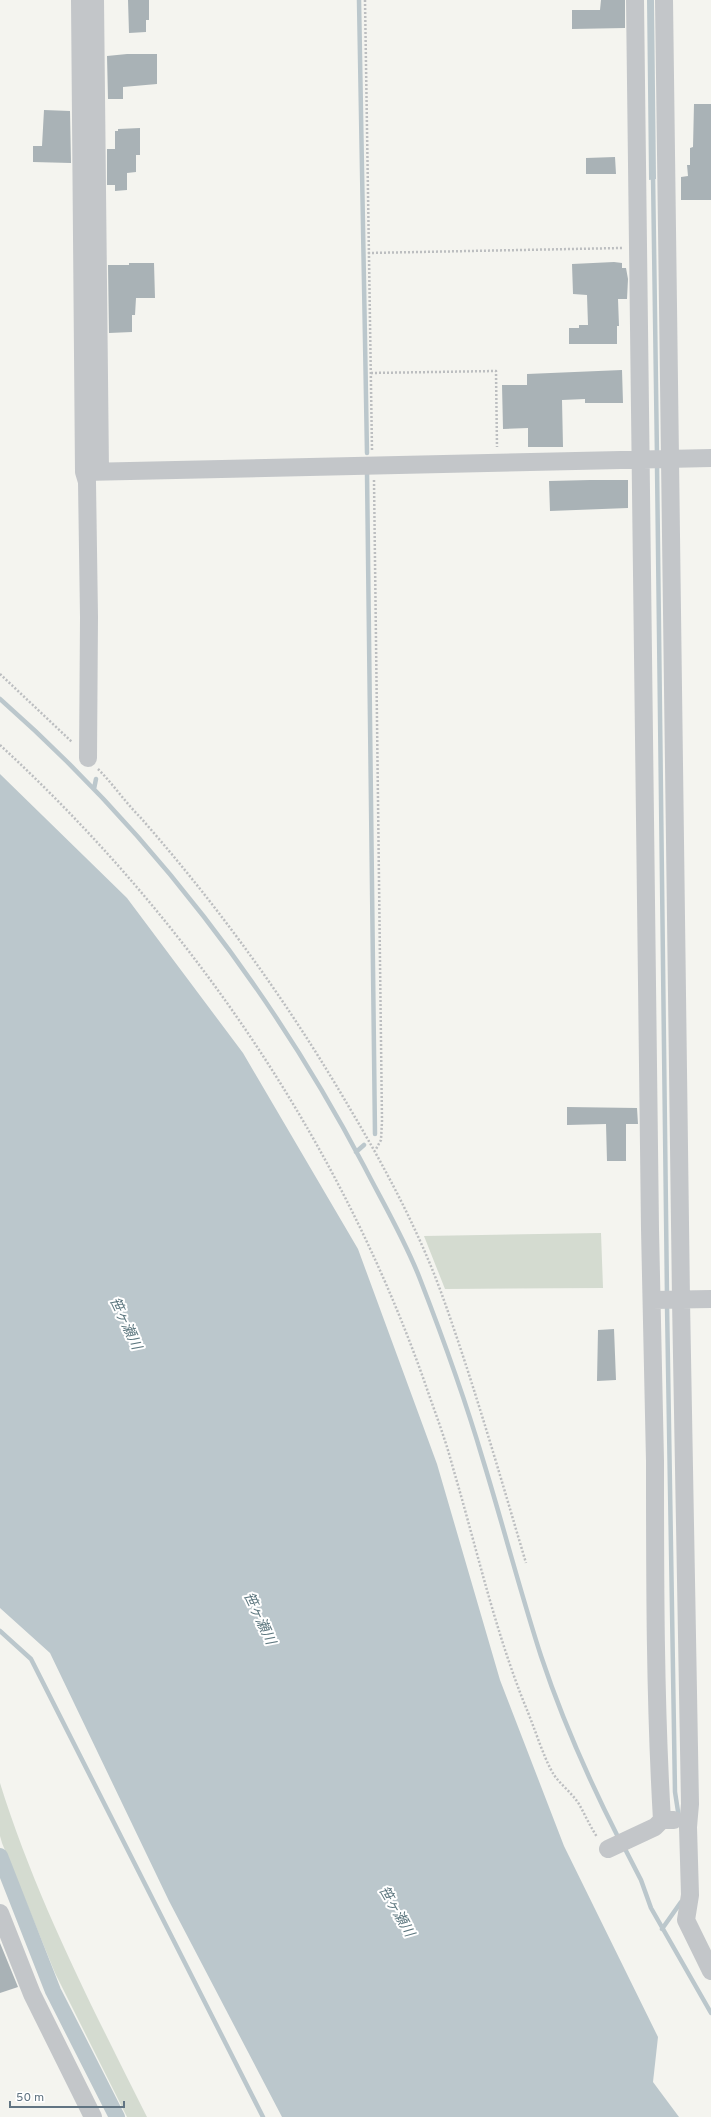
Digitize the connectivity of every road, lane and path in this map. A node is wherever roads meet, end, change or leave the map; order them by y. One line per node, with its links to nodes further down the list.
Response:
1 (80, 0): 6 (street)
2 (96, 0): 6 (street)
3 (365, 0): 9 (path)
4 (635, 0): 7 (street)
5 (664, 0): 7 (street)
6 (88, 33): 15 (street)
7 (653, 186): 8 (street); 12 (street)
8 (638, 248): 9 (path); 12 (street)
9 (368, 253): 10 (path)
10 (371, 373): 13 (path); 14 (path)
11 (711, 458): 12 (street)
12 (656, 459): 13 (street); 21 (street); 21 (street)
13 (498, 463): 14 (street)
14 (373, 466): 15 (street); 19 (path)
15 (93, 472): 18 (street)
16 (0, 674): 18 (path)
17 (0, 745): 24 (path)
18 (88, 758): 19 (path)
19 (375, 1151): 22 (path)
20 (711, 1299): 21 (street)
21 (667, 1300): 23 (street); 23 (street)
22 (526, 1563)
23 (678, 1819): 24 (street); 26 (street)
24 (610, 1848)
25 (0, 1913): 27 (street)
26 (711, 1972)
27 (93, 2117)

